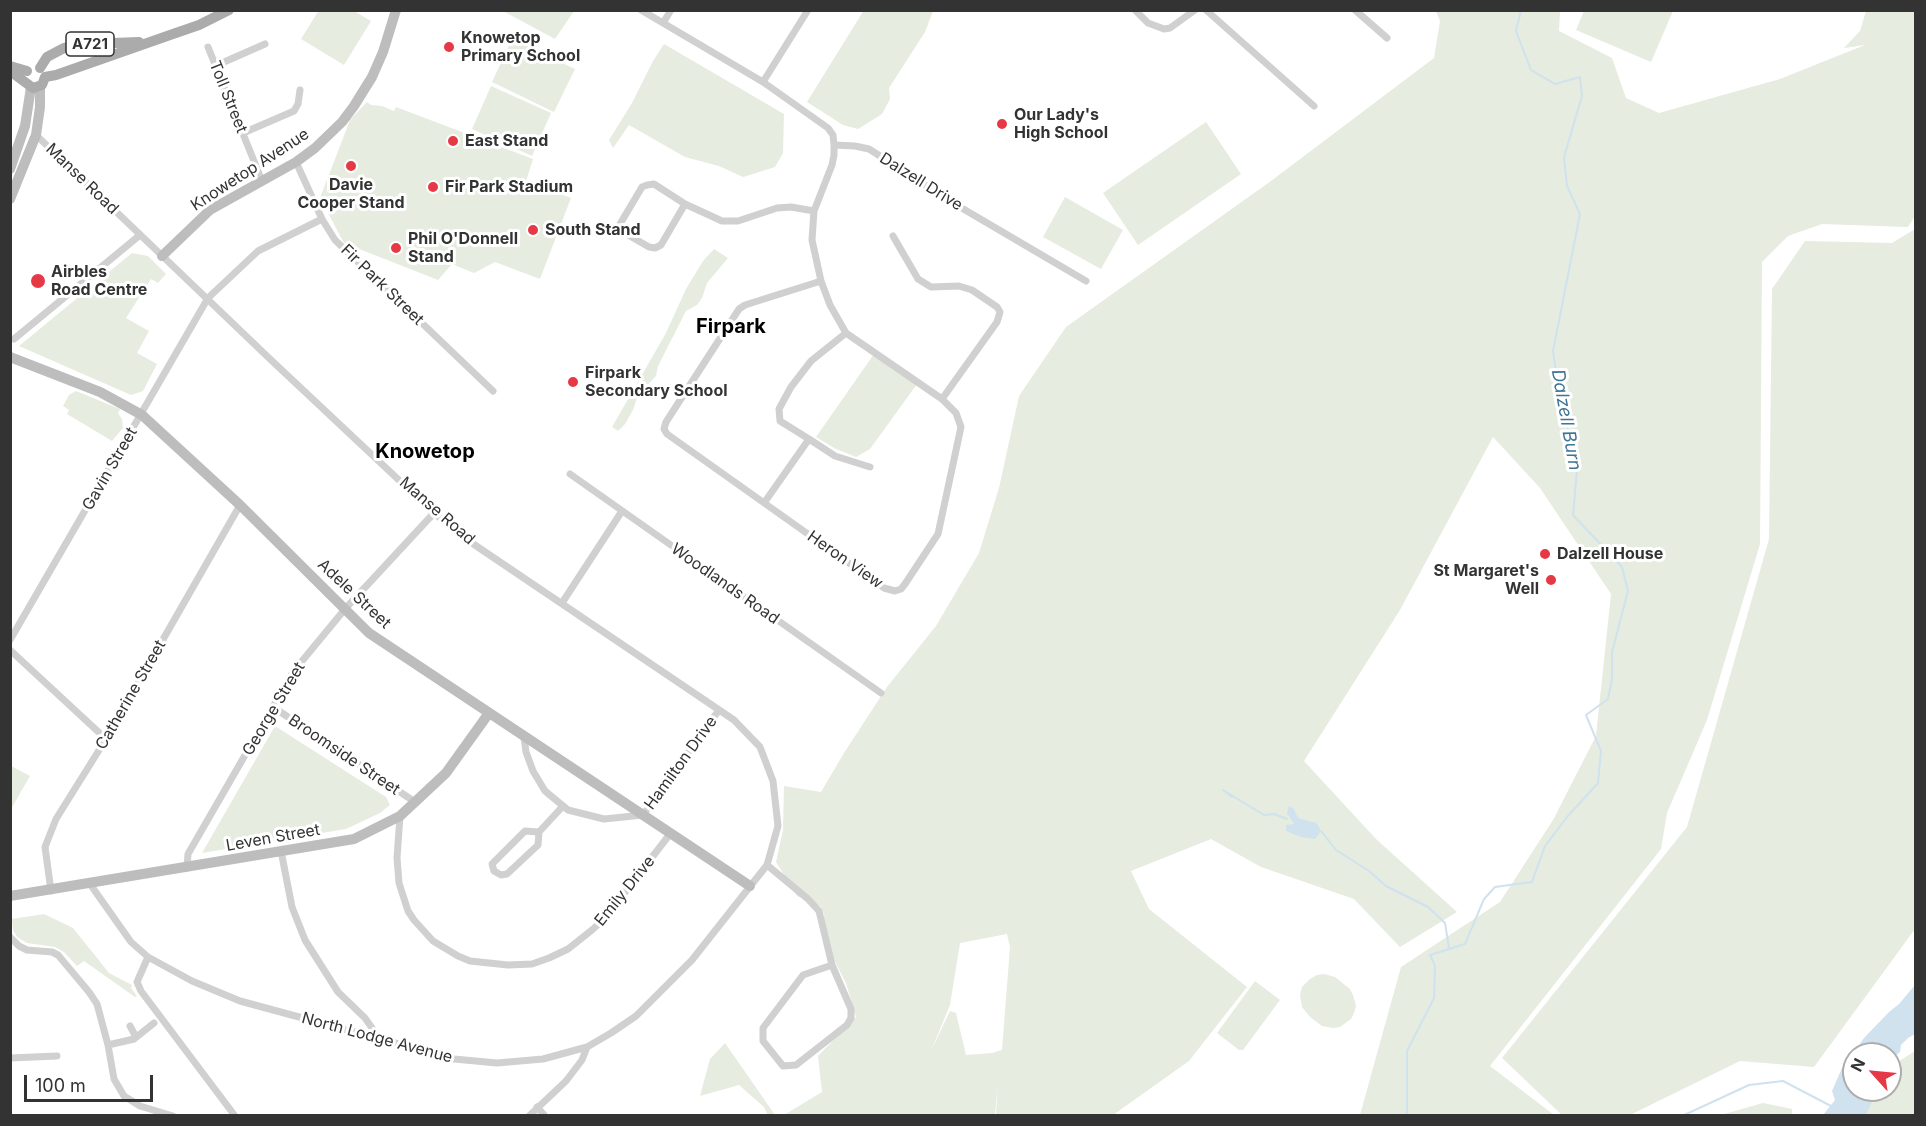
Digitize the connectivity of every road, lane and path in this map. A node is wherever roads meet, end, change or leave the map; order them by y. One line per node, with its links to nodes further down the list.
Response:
1 (229, 10): 12 (main road, A721)
2 (396, 10): 25 (street, Knowetop Avenue)
3 (641, 10): 10 (street)
4 (671, 10): 10 (street)
5 (808, 10): 19 (street)
6 (1135, 10): 7 (street)
7 (1195, 10)
8 (1206, 10): 21 (street)
9 (1355, 10): 11 (street)
10 (663, 23): 19 (street)
11 (1388, 39)
12 (148, 42): 18 (main road, A721); 18 (main road, A721)
13 (265, 44): 16 (street)
14 (208, 47): 16 (street, Toll Street)
15 (10, 66): 18 (main road, A721)
16 (215, 66): 22 (street, Toll Street)
17 (10, 71): 18 (main road)
18 (35, 78): 23 (street); 26 (street)
19 (763, 82): 24 (street)
20 (300, 90): 22 (street)
21 (1314, 106)
22 (243, 133): 27 (street, Toll Street)
23 (36, 135): 28 (street); 32 (street, Manse Road)
24 (834, 145): 30 (street, Heron View); 36 (street, Dalzell Drive)
25 (296, 162): 27 (street, Knowetop Avenue); 31 (street, Fir Park Street)
26 (10, 169)
27 (262, 181): 34 (street, Knowetop Avenue)
28 (10, 199)
29 (685, 204): 29 (street); 30 (street)
30 (814, 211): 35 (street, Heron View)
31 (322, 219): 37 (street, Gavin Street); 41 (street, Fir Park Street)
32 (140, 235): 34 (street, Manse Road); 39 (street)
33 (893, 236): 42 (street)
34 (162, 256): 37 (street, Manse Road)
35 (820, 281): 38 (street, Heron View); 47 (street, Heron View)
36 (1086, 282)
37 (208, 298): 43 (street, Gavin Street); 50 (street, Manse Road)
38 (846, 333): 42 (street, Heron View); 44 (street)
39 (14, 339)
40 (10, 357): 43 (street, Adele Street)
41 (493, 391)
42 (942, 399): 47 (street, Heron View)
43 (142, 415): 48 (street, Adele Street); 53 (street, Gavin Street)
44 (809, 439): 45 (street); 47 (street)
45 (870, 467)
46 (570, 474): 49 (street, Woodlands Road)
47 (764, 503)
48 (240, 505): 52 (street, Adele Street); 60 (street, Catherine Street)
49 (622, 511): 51 (street); 55 (street, Woodlands Road)
50 (434, 513): 51 (street, Manse Road); 52 (street, George Street)
51 (562, 603): 57 (street, Manse Road)
52 (345, 609): 56 (street, George Street); 58 (street, Adele Street)
53 (10, 640)
54 (10, 650): 60 (street)
55 (880, 693)
56 (273, 707): 61 (street, Broomside Street); 69 (street, George Street)
57 (719, 710): 63 (street, Hamilton Drive); 68 (street, Manse Road)
58 (489, 713): 59 (street, Adele Street); 61 (street, Leven Street)
59 (524, 736): 62 (street); 63 (street, Adele Street)
60 (106, 739): 72 (street, Catherine Street)
61 (415, 802): 64 (street, Leven Street)
62 (563, 806): 63 (street); 65 (street)
63 (643, 815): 66 (street, Adele Street)
64 (400, 816): 66 (street, Emily Drive); 67 (street, Leven Street)
65 (539, 832): 65 (street)
66 (670, 834): 71 (street, Adele Street)
67 (281, 851): 69 (street, Leven Street); 80 (street)
68 (766, 866): 71 (street, Manse Road); 76 (street)
69 (187, 868): 70 (street, Leven Street)
70 (90, 884): 72 (street, Leven Street); 75 (street, North Lodge Avenue)
71 (750, 886): 82 (street, North Lodge Avenue)
72 (51, 891): 73 (street, Leven Street)
73 (10, 896)
74 (10, 937): 81 (street)
75 (148, 957): 80 (street, North Lodge Avenue); 87 (street)
76 (832, 965): 76 (street)
77 (154, 1023): 79 (street)
78 (130, 1026): 79 (street)
79 (136, 1037): 81 (street)
80 (379, 1038): 82 (street, North Lodge Avenue)
81 (108, 1045): 86 (street)
82 (587, 1047): 85 (street)
83 (57, 1056): 84 (street)
84 (10, 1058)
85 (537, 1107): 88 (street); 89 (street)
86 (173, 1116)
87 (235, 1116)
88 (529, 1116)
89 (544, 1116)

